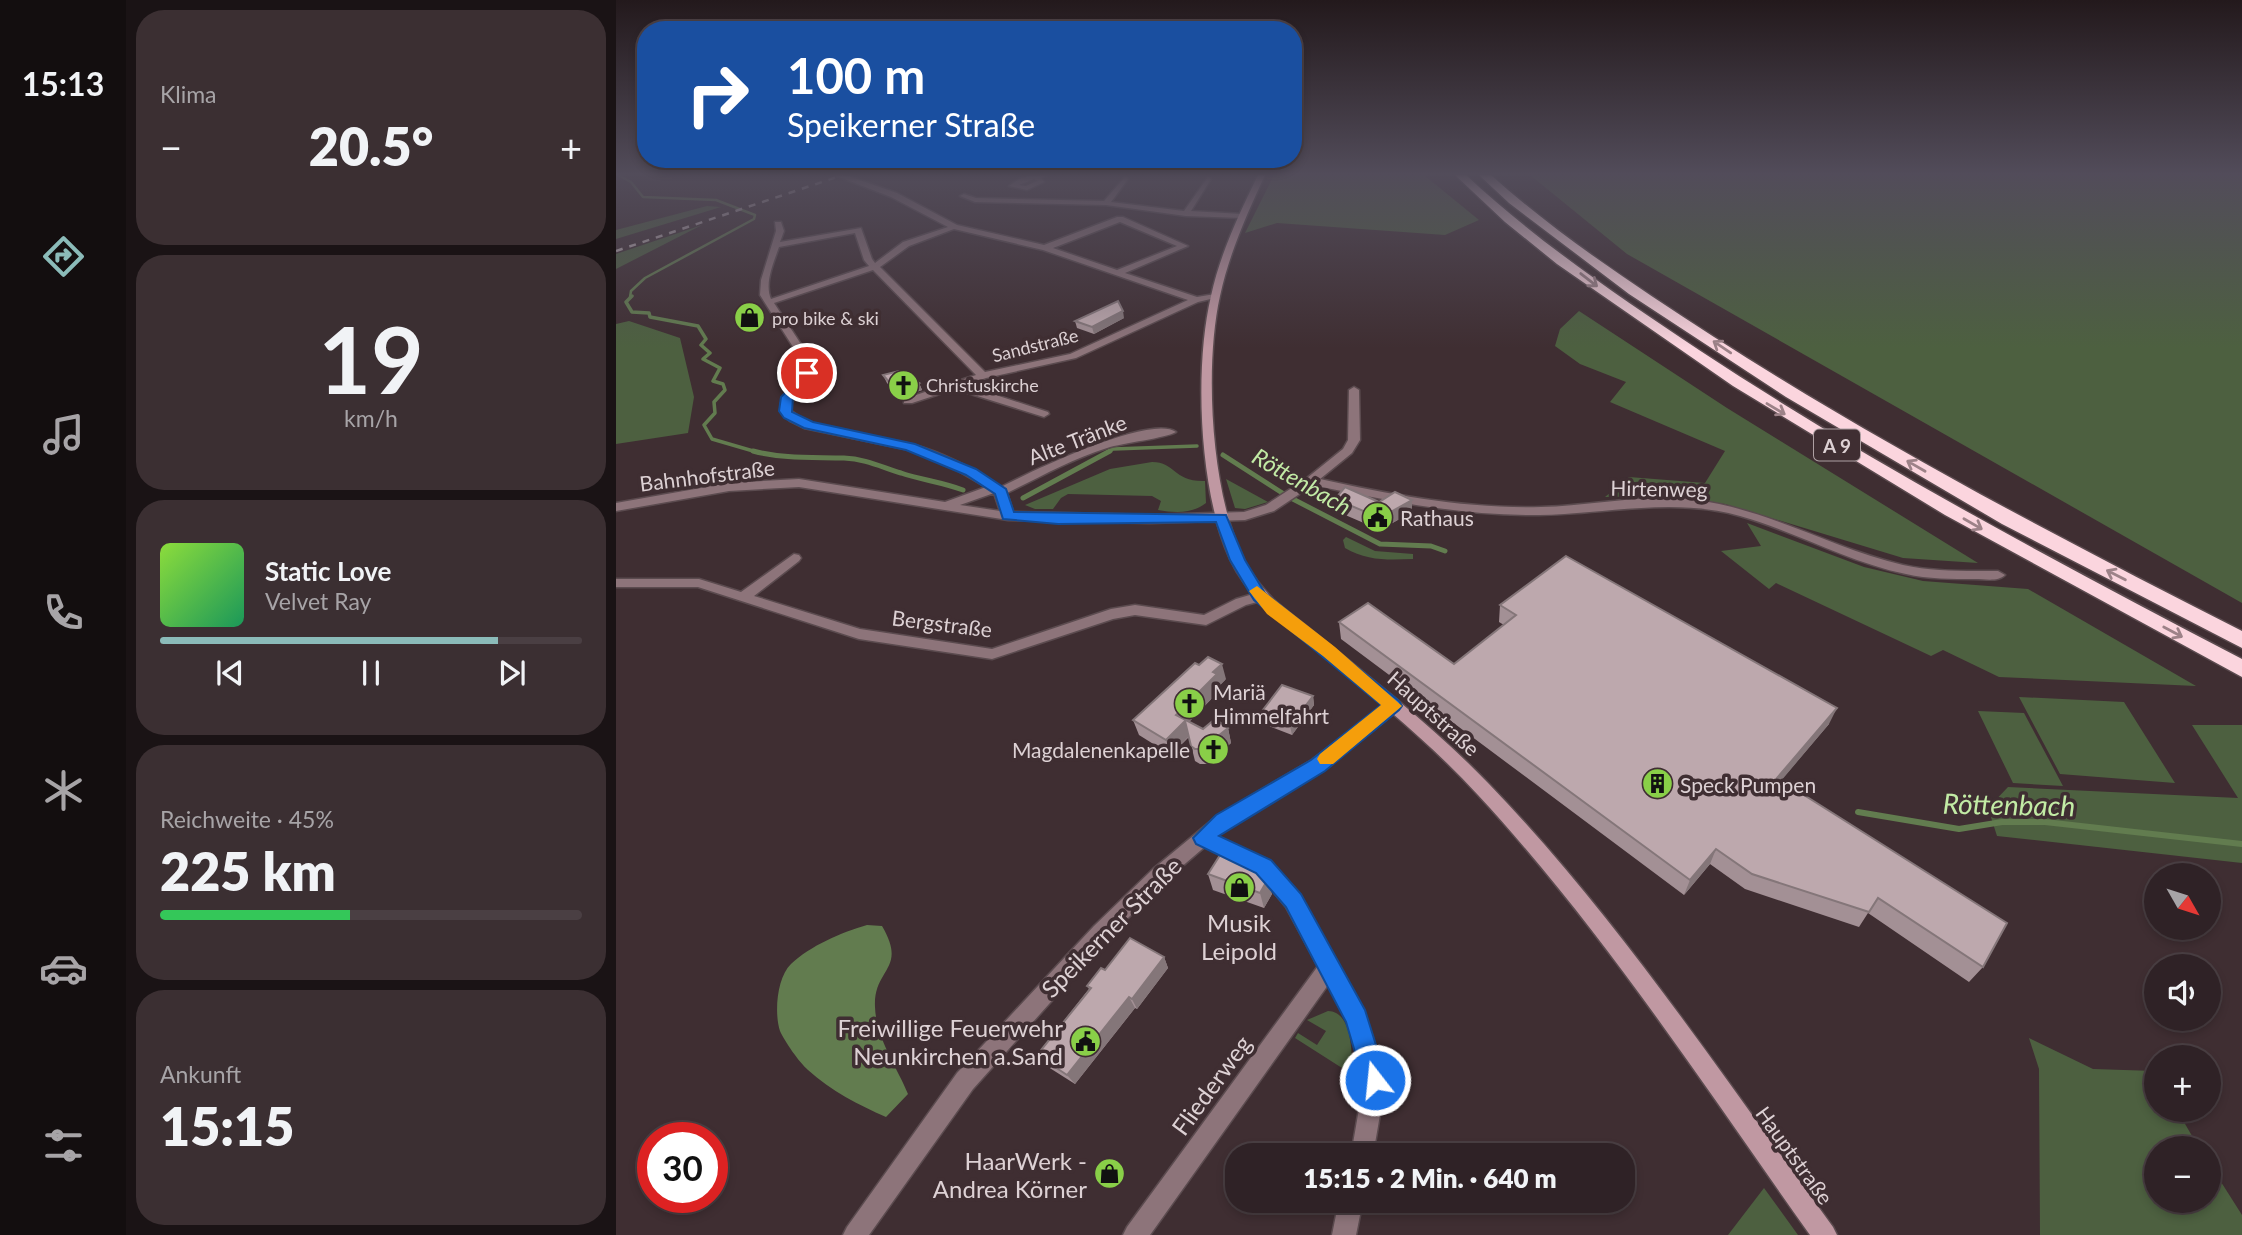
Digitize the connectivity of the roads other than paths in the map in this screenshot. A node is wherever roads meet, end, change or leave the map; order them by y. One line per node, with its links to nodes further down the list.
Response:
1 (779, 233): 11 (street)
2 (843, 233): 11 (street)
3 (859, 233): 13 (street)
4 (938, 233): 13 (street)
5 (978, 233): 12 (street)
6 (1084, 233): 12 (street)
7 (1152, 233): 14 (street)
8 (1236, 233): 15 (main road, Hauptstraße)
9 (1527, 233): 36 (highway, A 9, one-way to 36)
10 (1555, 233): 35 (highway, A 9, one-way to 10)
11 (775, 245): 17 (street)
12 (1045, 248): 14 (street)
13 (875, 267): 17 (street); 18 (street)
14 (1117, 273): 16 (street)
15 (1215, 297): 16 (street); 29 (main road, Hauptstraße)
16 (1196, 300): 18 (street, Sandstraße)
17 (769, 302): 25 (street)
18 (983, 376): 19 (street, Sandstraße)
19 (956, 386): 21 (street, Sandstraße); 22 (street, Sandstraße)
20 (1354, 390): 24 (street, Bahnhofstraße)
21 (908, 401)
22 (1044, 414)
23 (1170, 432): 25 (street, Alte Tränke)
24 (1311, 481): 29 (street, Bahnhofstraße); 31 (street, Hirtenweg)
25 (998, 490): 26 (street, Alte Tränke); 28 (street)
26 (948, 505): 27 (street, Bahnhofstraße); 28 (street, Bahnhofstraße)
27 (616, 507)
28 (1008, 516): 29 (street, Bahnhofstraße)
29 (1221, 518): 34 (main road, Hauptstraße)
30 (794, 558): 33 (street)
31 (1998, 575)
32 (616, 583): 33 (street, Bergstraße)
33 (744, 596): 34 (street, Bergstraße)
34 (1260, 597): 37 (main road, Hauptstraße)
35 (2242, 640)
36 (2242, 669)
37 (1393, 706): 38 (street, Speikerner Straße); 45 (main road, Hauptstraße)
38 (1203, 838): 39 (street); 42 (street, Speikerner Straße)
39 (1329, 967): 40 (street); 43 (street, Fliederweg)
40 (1364, 1143)
41 (1348, 1213): 44 (street)
42 (855, 1235)
43 (1135, 1235)
44 (1344, 1235)
45 (1825, 1235)

